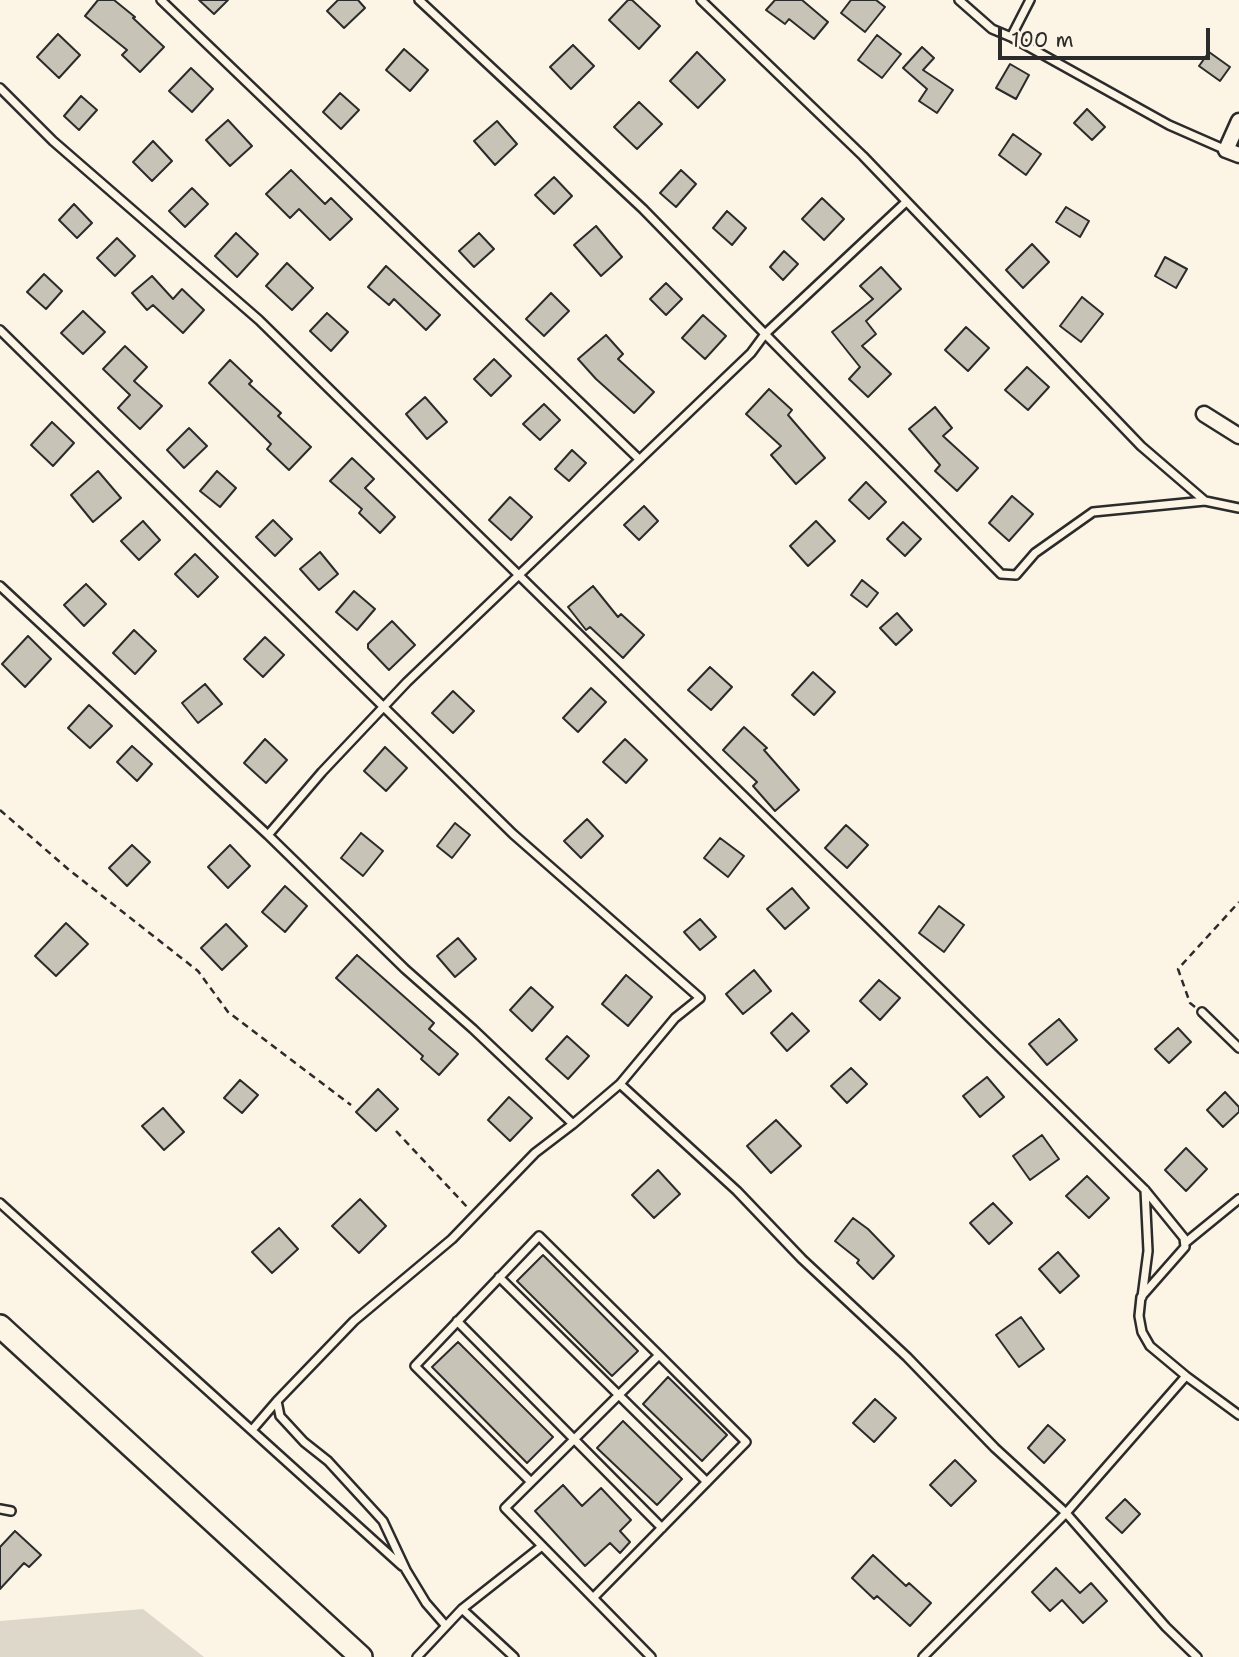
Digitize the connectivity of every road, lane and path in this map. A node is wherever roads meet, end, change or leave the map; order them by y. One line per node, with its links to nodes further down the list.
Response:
1 (161, 0): 15 (lane)
2 (419, 0): 12 (lane)
3 (702, 0): 10 (lane)
4 (959, 0): 6 (lane)
5 (1030, 0): 6 (lane)
6 (1012, 37): 9 (lane)
7 (0, 88): 18 (lane)
8 (1239, 121): 9 (street)
9 (1233, 152)
10 (906, 202): 12 (lane); 16 (lane)
11 (0, 330): 20 (lane)
12 (765, 334): 15 (lane); 16 (lane)
13 (1204, 414): 14 (street)
14 (1239, 436)
15 (639, 459): 18 (lane)
16 (1205, 501): 17 (lane)
17 (1239, 508)
18 (518, 575): 20 (lane); 30 (lane)
19 (0, 586): 22 (lane)
20 (384, 706): 22 (lane); 26 (lane)
21 (0, 810): 27 (path)
22 (268, 835): 28 (lane)
23 (1239, 902): 24 (path)
24 (1202, 1012): 25 (lane)
25 (1239, 1048)
26 (620, 1084): 28 (lane); 50 (lane)
27 (351, 1105)
28 (573, 1124): 33 (lane)
29 (396, 1130): 33 (path)
30 (1145, 1190): 34 (lane); 36 (lane)
31 (1239, 1199): 34 (lane)
32 (0, 1203): 44 (lane)
33 (475, 1216): 42 (lane)
34 (1185, 1243): 36 (lane)
35 (499, 1277): 37 (lane); 39 (lane); 41 (lane)
36 (1142, 1297): 40 (lane)
37 (457, 1321): 45 (lane); 46 (lane)
38 (0, 1326): 57 (main road)
39 (659, 1355): 41 (lane); 47 (lane)
40 (1186, 1376): 43 (lane); 50 (lane)
41 (619, 1395): 45 (lane); 47 (lane)
42 (277, 1401): 44 (lane); 53 (lane)
43 (1239, 1415)
44 (252, 1430): 53 (lane)
45 (574, 1439): 46 (lane); 51 (lane)
46 (531, 1482): 52 (lane)
47 (707, 1482): 51 (lane)
48 (0, 1509): 49 (lane)
49 (11, 1511)
50 (1066, 1513): 61 (lane); 62 (lane)
51 (662, 1528): 54 (lane)
52 (542, 1546): 54 (lane); 55 (lane)
53 (406, 1570): 56 (lane)
54 (593, 1598): 60 (lane)
55 (462, 1609): 56 (lane); 59 (lane)
56 (446, 1626): 58 (lane)
57 (360, 1657)
58 (416, 1657)
59 (514, 1657)
60 (651, 1657)
61 (923, 1657)
62 (1197, 1657)

